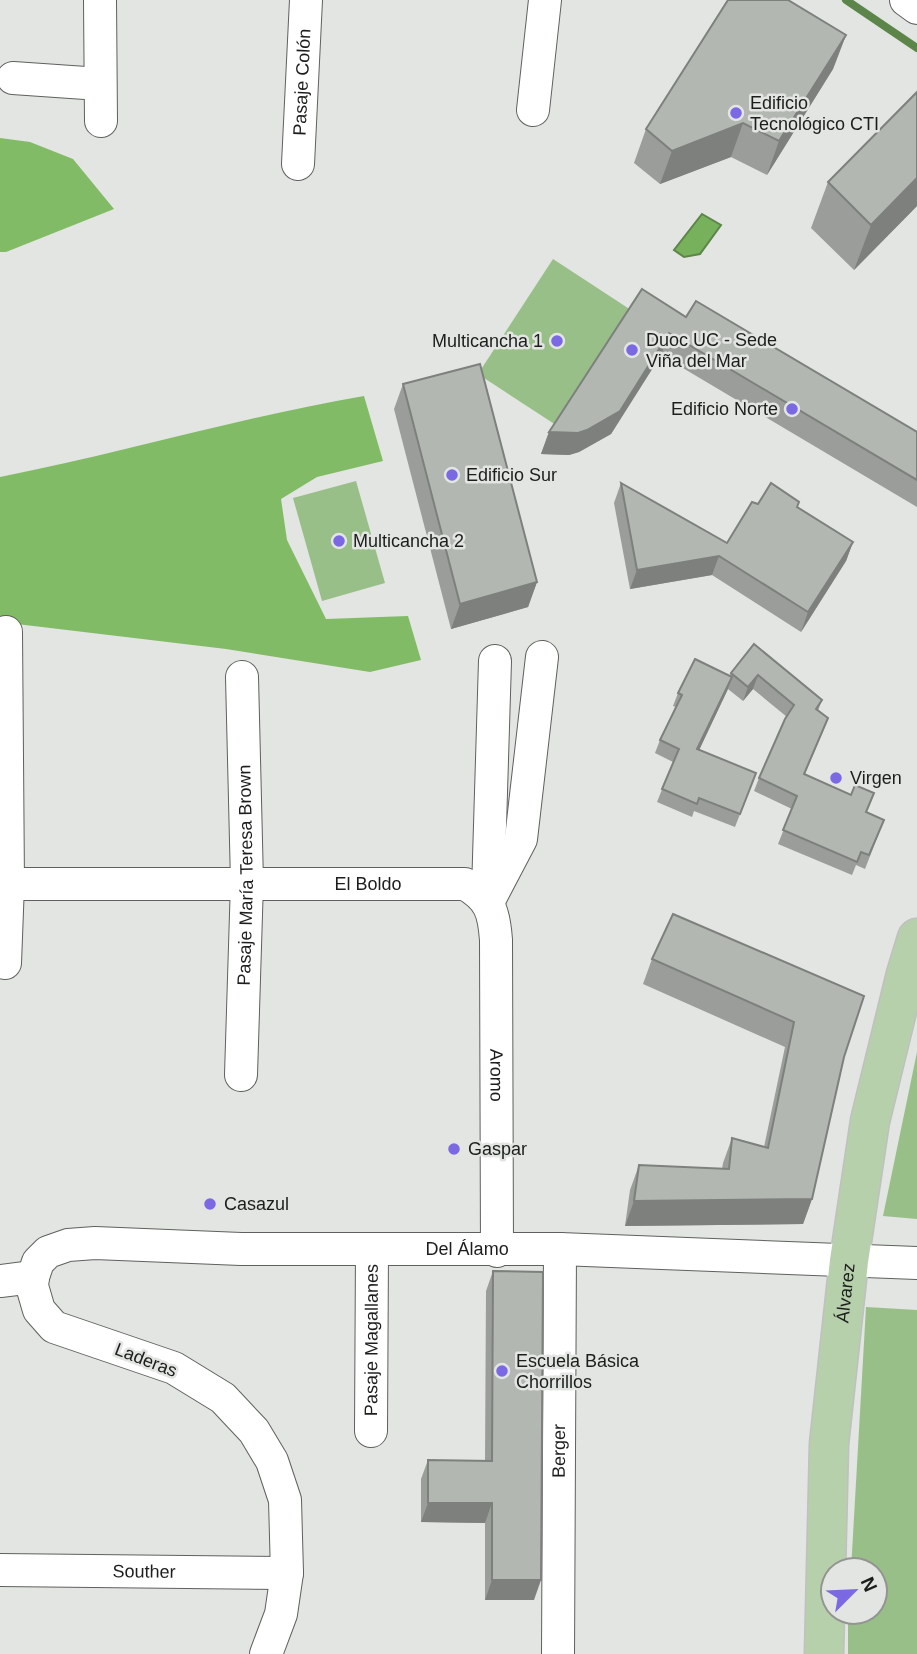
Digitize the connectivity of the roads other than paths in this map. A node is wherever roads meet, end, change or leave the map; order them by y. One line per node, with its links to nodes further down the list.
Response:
1 (100, 0): 7 (street)
2 (306, 0): 10 (street, Pasaje Colón)
3 (545, 0): 8 (street)
4 (906, 0): 5 (street)
5 (917, 8)
6 (13, 78): 7 (street)
7 (100, 84): 9 (street)
8 (533, 110)
9 (101, 121)
10 (298, 164)
11 (6, 632): 15 (street)
12 (542, 657): 18 (street)
13 (495, 661): 18 (street)
14 (242, 677): 16 (street, Pasaje María Teresa Brown)
15 (4, 734): 17 (street)
16 (247, 883): 17 (street, El Boldo); 18 (street, El Boldo); 21 (street, Pasaje María Teresa Brown)
17 (4, 884): 20 (street)
18 (488, 902): 24 (street, Aromo)
19 (917, 938): 25 (main road, Álvarez)
20 (5, 963)
21 (241, 1075)
22 (560, 1249): 24 (street, Del Álamo); 25 (street, Del Álamo); 33 (street, Berger)
23 (372, 1250): 24 (street, Del Álamo); 27 (street, Del Álamo); 29 (street, Pasaje Magallanes)
24 (497, 1251)
25 (849, 1261): 26 (street, Del Álamo); 34 (main road, Álvarez)
26 (917, 1263)
27 (33, 1277): 28 (street); 31 (street, Laderas)
28 (0, 1281)
29 (371, 1431)
30 (0, 1570): 31 (street, Souther)
31 (287, 1573): 32 (street, Laderas)
32 (266, 1654)
33 (558, 1654)
34 (824, 1654)

